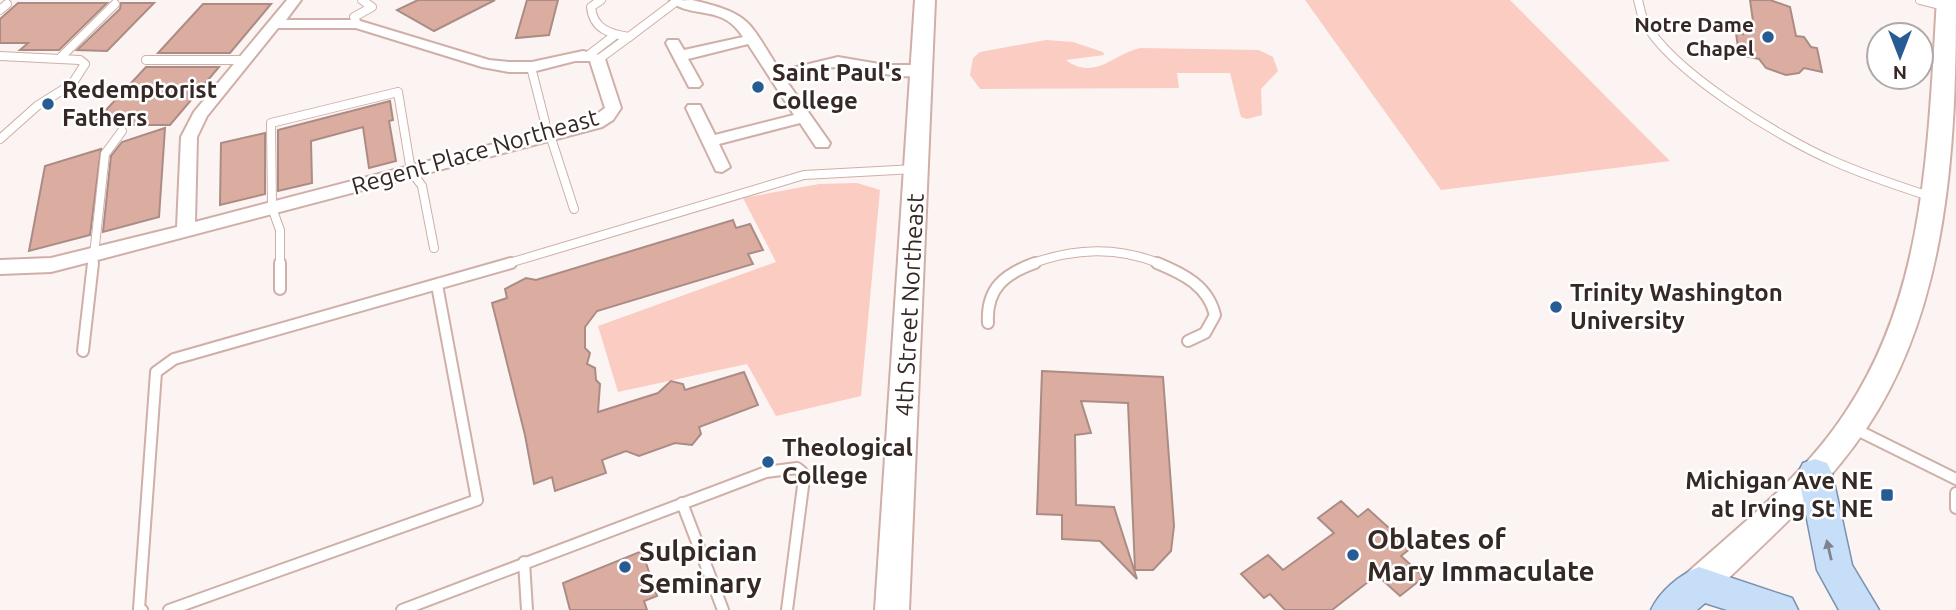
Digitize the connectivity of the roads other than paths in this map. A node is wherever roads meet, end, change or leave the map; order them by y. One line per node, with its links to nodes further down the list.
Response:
1 (294, 0): 12 (street)
2 (362, 0): 13 (lane)
3 (601, 0): 14 (lane)
4 (925, 0): 23 (main road, 4th Street Northeast)
5 (1637, 0): 36 (lane)
6 (1920, 0): 8 (lane)
7 (678, 1): 15 (lane); 16 (street)
8 (1947, 3): 36 (main road)
9 (7, 4): 11 (lane)
10 (115, 4): 19 (lane)
11 (0, 10)
12 (274, 24): 13 (street); 21 (street)
13 (357, 24): 22 (street)
14 (615, 35): 15 (lane); 18 (lane)
15 (629, 37): 18 (lane)
16 (752, 38): 24 (street); 25 (street)
17 (0, 56): 19 (lane)
18 (594, 57): 22 (street); 28 (street, Regent Place Northeast)
19 (59, 59): 30 (lane)
20 (146, 60): 21 (lane)
21 (244, 60): 39 (street)
22 (531, 67): 28 (lane)
23 (921, 70): 24 (street); 34 (main road, 4th Street Northeast)
24 (776, 77): 27 (street)
25 (694, 83)
26 (694, 108): 31 (street)
27 (804, 117): 31 (street); 32 (street)
28 (547, 129): 35 (street, Regent Place Northeast); 38 (lane)
29 (122, 131): 41 (lane)
30 (0, 139)
31 (710, 141): 33 (street)
32 (822, 143)
33 (722, 167)
34 (919, 169): 43 (lane); 62 (main road, 4th Street Northeast)
35 (411, 172): 37 (street, Regent Place Northeast); 37 (lane); 40 (lane)
36 (1933, 197): 48 (main road)
37 (272, 208): 39 (street, Regent Place Northeast); 44 (lane)
38 (573, 209)
39 (186, 231): 41 (street, Regent Place Northeast)
40 (434, 248)
41 (93, 256): 42 (street, Regent Place Northeast); 47 (lane)
42 (0, 267)
43 (437, 285): 56 (lane); 57 (lane)
44 (280, 289)
45 (988, 323): 46 (lane)
46 (1188, 341)
47 (83, 351)
48 (1851, 426): 49 (main road); 50 (lane)
49 (1815, 473): 55 (main road); 65 (main road, one-way to 49)
50 (1956, 479)
51 (1956, 493): 53 (lane)
52 (682, 503): 54 (lane); 60 (lane); 61 (lane)
53 (1956, 508)
54 (524, 562): 58 (lane); 59 (lane)
55 (1699, 584): 63 (main road); 64 (main road)
56 (142, 610)
57 (169, 610)
58 (402, 610)
59 (527, 610)
60 (723, 610)
61 (787, 610)
62 (892, 610)
63 (1670, 610)
64 (1779, 610)
65 (1860, 610)

